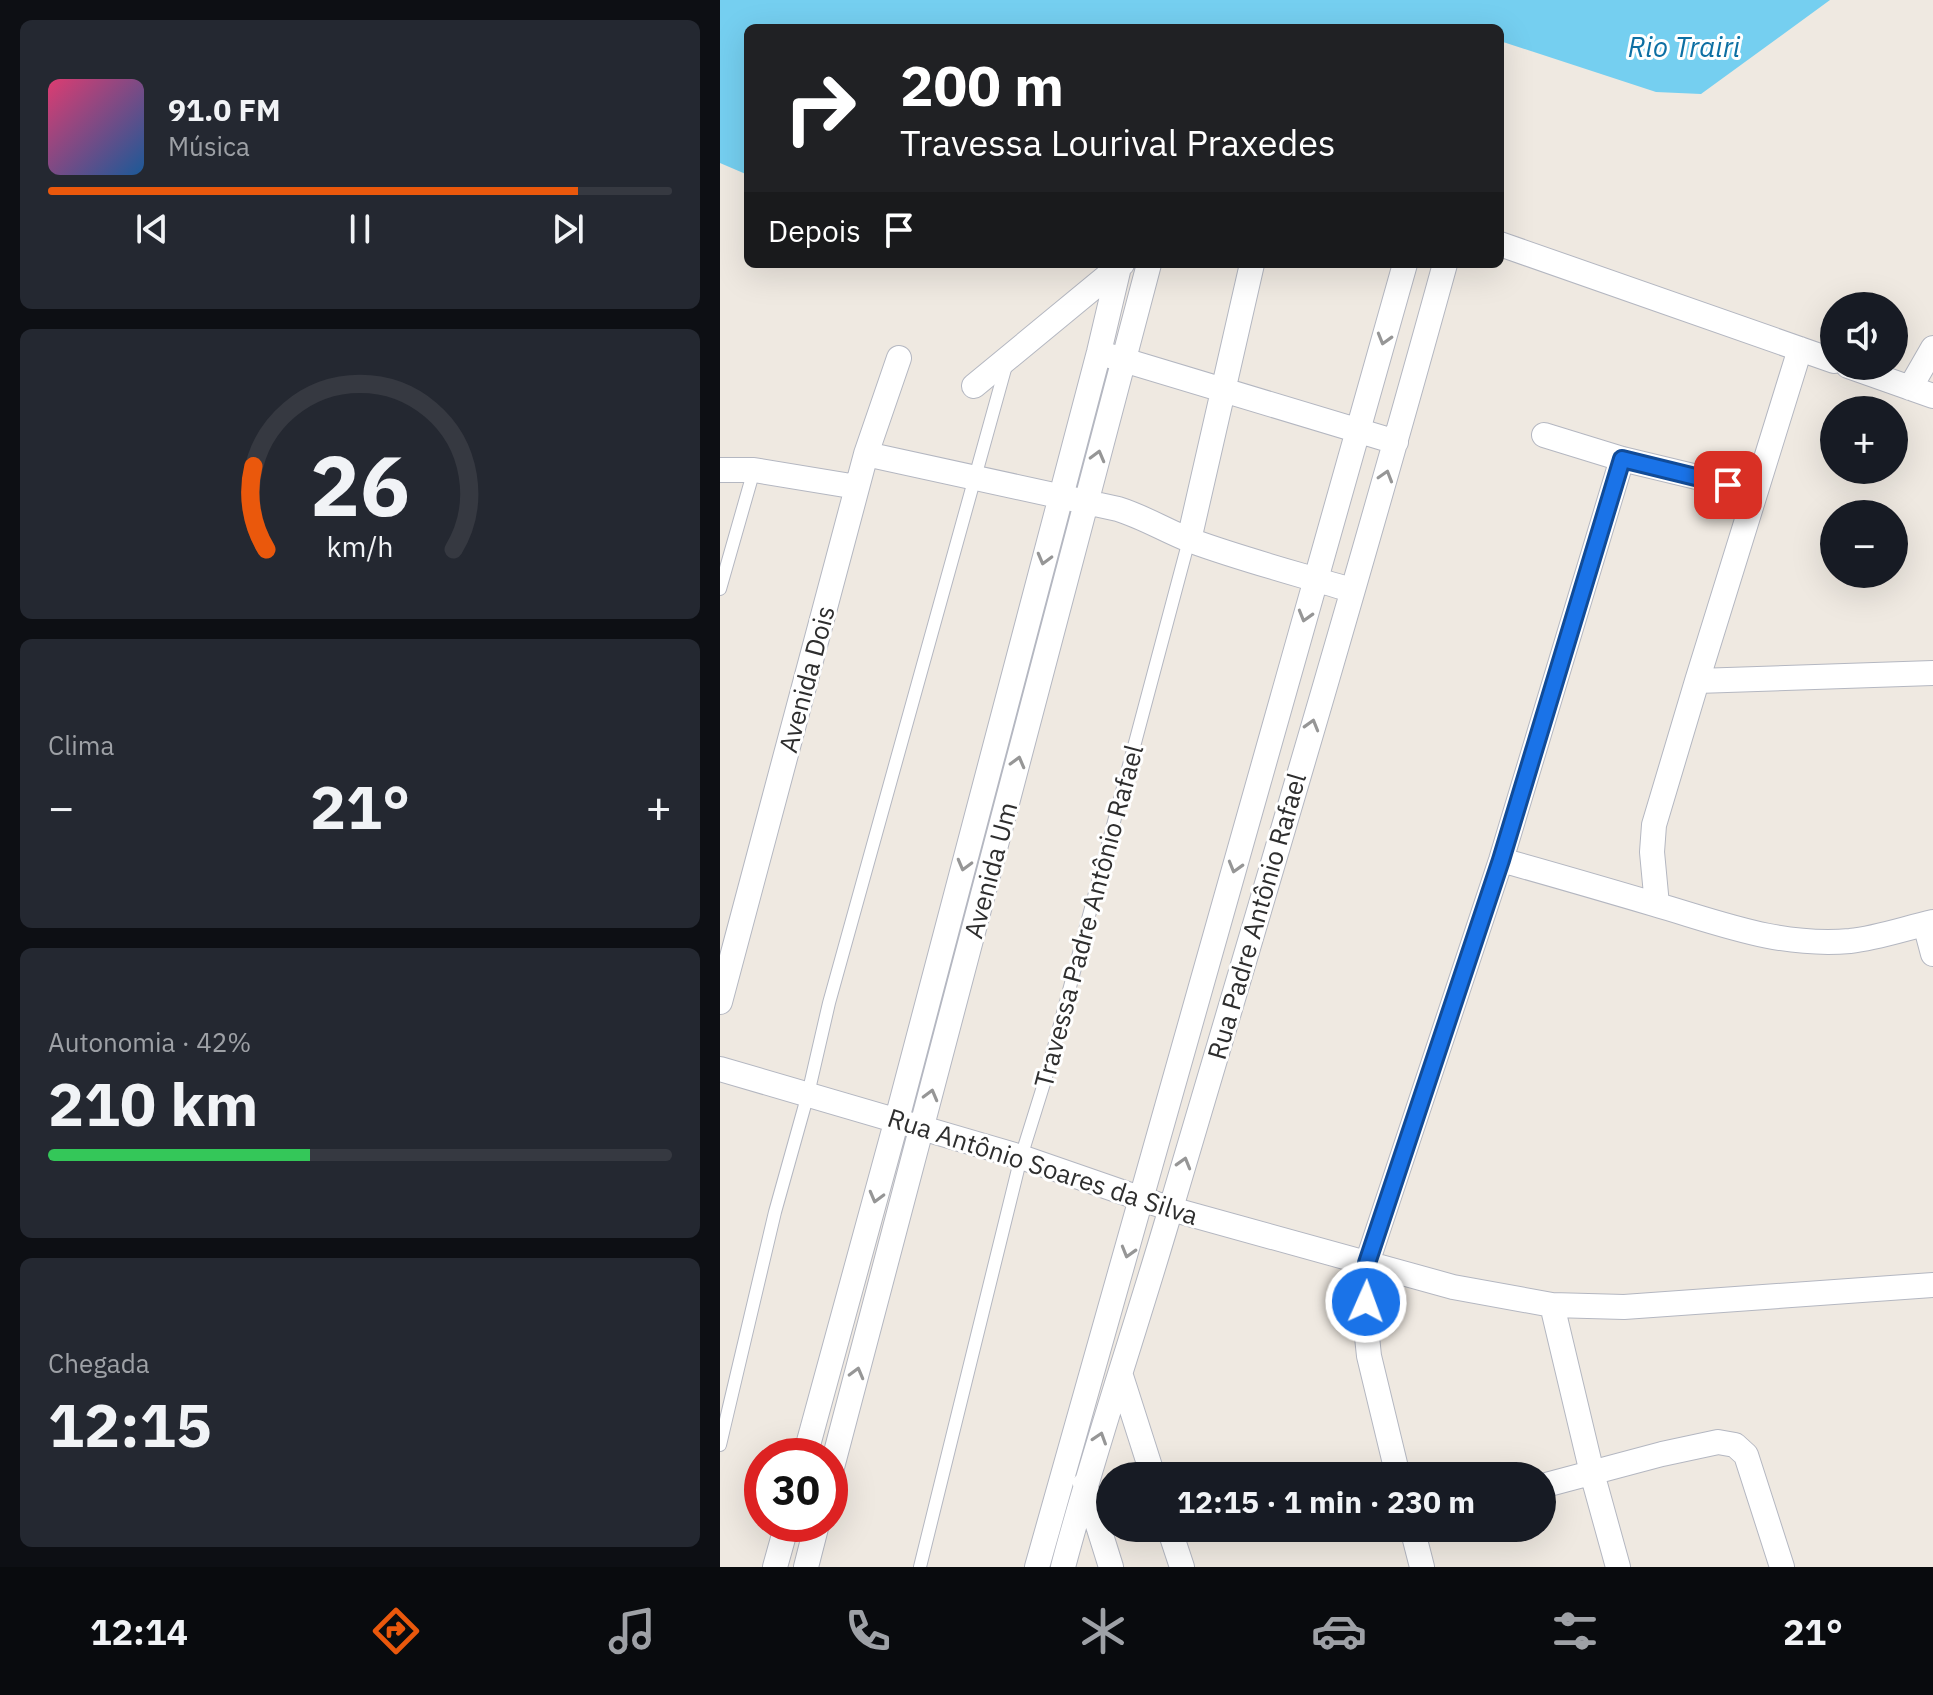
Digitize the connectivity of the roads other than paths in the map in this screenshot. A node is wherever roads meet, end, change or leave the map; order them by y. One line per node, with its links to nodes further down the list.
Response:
1 (1504, 245): 9 (street)
2 (1116, 268): 13 (street)
3 (1119, 268): 10 (street, Avenida Um)
4 (1148, 268): 14 (street, Avenida Um)
5 (1251, 268): 17 (street, Travessa Padre Antônio Rafael)
6 (1404, 268): 19 (street, Rua Padre Antônio Rafael, one-way to 19)
7 (1444, 268): 21 (street, Rua Padre Antônio Rafael)
8 (1933, 348): 18 (street)
9 (1800, 349): 11 (street); 28 (street)
10 (1099, 352): 14 (street); 29 (street, Avenida Um)
11 (1820, 356)
12 (899, 358): 22 (street, Avenida Dois)
13 (1009, 358): 16 (street); 26 (lane)
14 (1123, 359): 17 (street); 30 (street, Avenida Um, one-way to 14)
15 (1888, 380): 18 (street)
16 (974, 386)
17 (1222, 388): 19 (street); 31 (street, Travessa Padre Antônio Rafael)
18 (1922, 392)
19 (1358, 431): 21 (street); 32 (street, Rua Padre Antônio Rafael)
20 (1544, 435): 23 (street)
21 (1396, 442): 34 (street, Rua Padre Antônio Rafael, one-way to 21)
22 (866, 454): 26 (street); 27 (street, Avenida Dois)
23 (1622, 459): 28 (street); 39 (street)
24 (720, 470): 25 (street)
25 (754, 470): 27 (street); 33 (lane)
26 (974, 477): 29 (street); 45 (lane)
27 (857, 487): 43 (street, Avenida Dois)
28 (1755, 491): 38 (street)
29 (1060, 496): 30 (street); 35 (street, Avenida Um, one-way to 35)
30 (1086, 501): 31 (street); 36 (street, Avenida Um)
31 (1189, 540): 32 (street); 48 (lane, Travessa Padre Antônio Rafael)
32 (1316, 579): 34 (street); 49 (street, Rua Padre Antônio Rafael, one-way to 49)
33 (720, 589)
34 (1351, 590): 50 (street, Rua Padre Antônio Rafael, one-way to 34)
35 (1028, 620): 36 (street); 46 (street, Avenida Um, one-way to 46)
36 (1054, 625): 47 (street, Avenida Um, one-way to 36)
37 (1933, 673): 38 (street)
38 (1697, 681): 40 (street)
39 (1501, 860): 40 (street); 51 (street)
40 (1657, 905): 41 (street)
41 (1929, 923): 42 (street)
42 (1933, 954)
43 (720, 1002)
44 (720, 1069): 45 (street, Rua Antônio Soares da Silva)
45 (808, 1094): 46 (street, Rua Antônio Soares da Silva); 59 (lane)
46 (897, 1119): 47 (street, Rua Antônio Soares da Silva); 55 (street, Avenida Um, one-way to 55)
47 (923, 1127): 48 (street, Rua Antônio Soares da Silva); 56 (street, Avenida Um, one-way to 47)
48 (1021, 1157): 49 (street, Rua Antônio Soares da Silva); 71 (lane, Travessa Padre Antônio Rafael)
49 (1143, 1199): 50 (street, Rua Antônio Soares da Silva); 72 (street, Rua Padre Antônio Rafael, one-way to 72)
50 (1171, 1209): 51 (street, Rua Antônio Soares da Silva); 54 (street, Rua Padre Antônio Rafael)
51 (1367, 1263): 53 (street, Rua Antônio Soares da Silva); 61 (street)
52 (1933, 1285): 53 (street, Rua Antônio Soares da Silva)
53 (1552, 1305): 62 (street)
54 (1121, 1376): 60 (street); 64 (street, Rua Padre Antônio Rafael, one-way to 54)
55 (816, 1415): 56 (street); 57 (street, Avenida Um)
56 (844, 1422): 58 (street, Avenida Um)
57 (810, 1438)
58 (840, 1438)
59 (720, 1445)
60 (1149, 1462)
61 (1395, 1462)
62 (1592, 1473): 63 (street); 77 (street); 78 (street)
63 (1556, 1482)
64 (1085, 1484): 73 (street, Rua Padre Antônio Rafael); 74 (street)
65 (782, 1542): 69 (street)
66 (812, 1542): 70 (street)
67 (1174, 1542): 75 (street)
68 (1416, 1542): 76 (street)
69 (775, 1567)
70 (806, 1567)
71 (920, 1567)
72 (1037, 1567)
73 (1063, 1567)
74 (1111, 1567)
75 (1182, 1567)
76 (1422, 1567)
77 (1618, 1567)
78 (1782, 1567)

